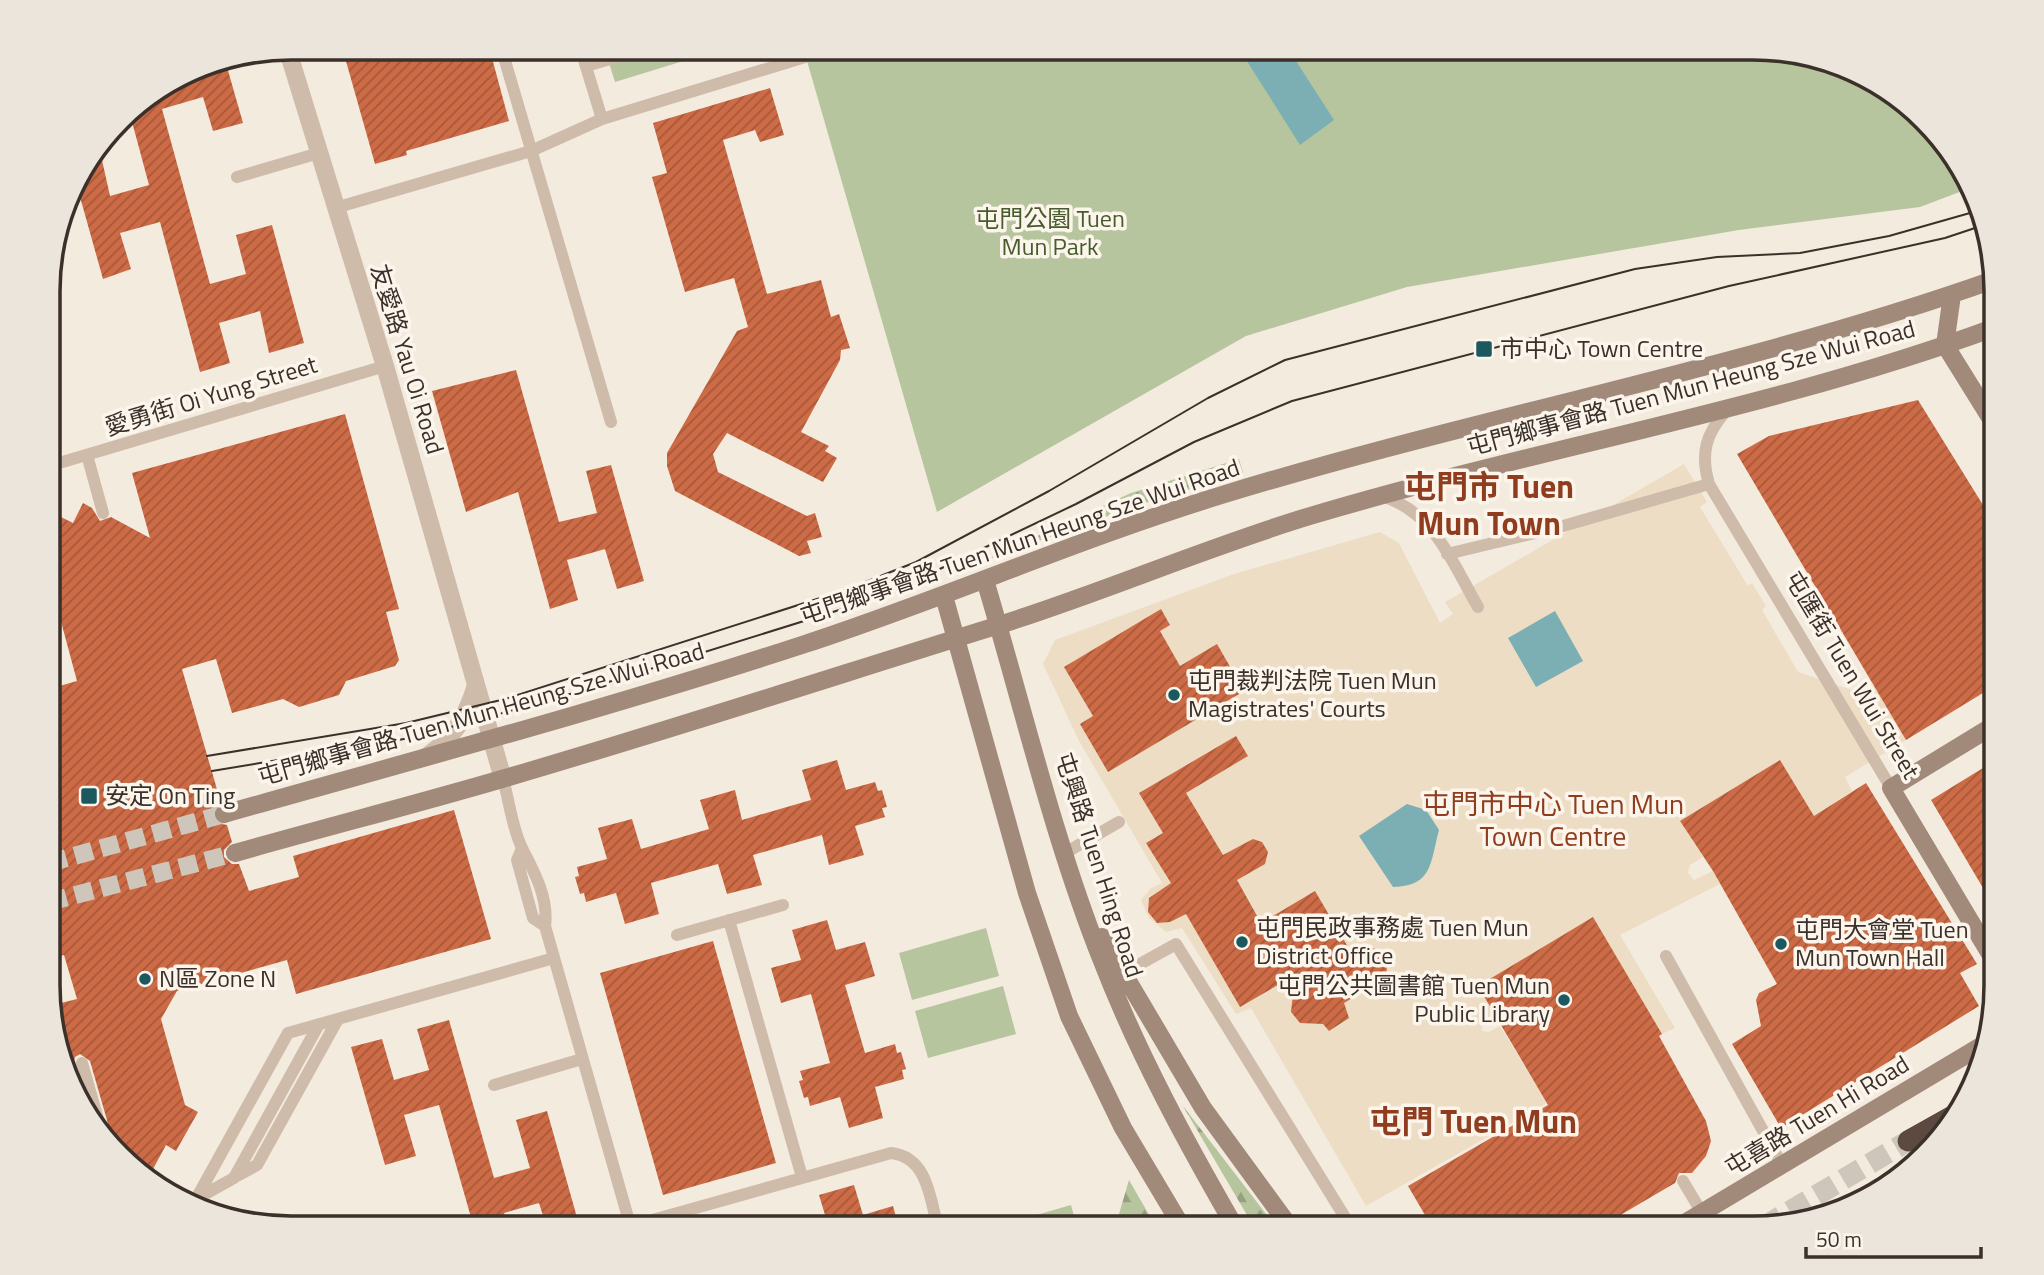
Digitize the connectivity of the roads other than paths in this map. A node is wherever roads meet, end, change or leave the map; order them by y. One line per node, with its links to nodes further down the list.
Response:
1 (291, 60): 9 (street, 友愛路 Yau Oi Road)
2 (505, 60): 8 (lane)
3 (584, 60): 6 (lane)
4 (607, 60): 6 (lane)
5 (795, 60): 7 (lane)
6 (586, 66): 7 (lane)
7 (602, 119): 8 (lane)
8 (531, 151): 11 (lane); 19 (lane)
9 (319, 153): 10 (lane); 11 (street, 友愛路 Yau Oi Road)
10 (237, 177)
11 (335, 208): 16 (street, 友愛路 Yau Oi Road)
12 (1984, 283): 13 (main road, 屯門鄉事會路 Tuen Mun Heung Sze Wui Road)
13 (1952, 295): 15 (main road); 26 (main road, 屯門鄉事會路 Tuen Mun Heung Sze Wui Road)
14 (1984, 331): 15 (main road, 屯門鄉事會路 Tuen Mun Heung Sze Wui Road)
15 (1945, 345): 17 (main road, 屯門鄉事會路 Tuen Mun Heung Sze Wui Road); 18 (main road)
16 (385, 366): 20 (lane, 愛勇街 Oi Yung Street); 31 (street, 友愛路 Yau Oi Road)
17 (1730, 407): 22 (lane, 屯匯街 Tuen Wui Street); 23 (main road, 屯門鄉事會路 Tuen Mun Heung Sze Wui Road)
18 (1984, 408)
19 (611, 422)
20 (87, 455): 21 (lane, 愛勇街 Oi Yung Street); 24 (lane)
21 (60, 463)
22 (1709, 484): 25 (lane); 36 (lane, 屯匯街 Tuen Wui Street)
23 (1381, 495): 25 (lane); 29 (main road, 屯門鄉事會路 Tuen Mun Heung Sze Wui Road)
24 (103, 513)
25 (1447, 554): 28 (lane)
26 (985, 580): 27 (main road, 屯門鄉事會路 Tuen Mun Heung Sze Wui Road); 29 (main road, 屯興路 Tuen Hing Road)
27 (944, 596): 30 (main road); 33 (main road, 屯門鄉事會路 Tuen Mun Heung Sze Wui Road)
28 (1478, 607)
29 (999, 625): 30 (main road, 屯門鄉事會路 Tuen Mun Heung Sze Wui Road); 40 (main road, 屯興路 Tuen Hing Road)
30 (956, 638): 35 (main road, 屯門鄉事會路 Tuen Mun Heung Sze Wui Road); 65 (main road)
31 (476, 685): 33 (street, 友愛路 Yau Oi Road); 34 (street)
32 (1984, 731): 36 (main road)
33 (491, 739): 34 (main road, 屯門鄉事會路 Tuen Mun Heung Sze Wui Road); 35 (street, 友愛路 Yau Oi Road)
34 (426, 757): 37 (main road, 屯門鄉事會路 Tuen Mun Heung Sze Wui Road)
35 (503, 779): 39 (main road, 屯門鄉事會路 Tuen Mun Heung Sze Wui Road); 47 (lane)
36 (1891, 788): 45 (main road, 屯匯街 Tuen Wui Street)
37 (224, 814)
38 (1119, 822): 40 (lane)
39 (234, 853)
40 (1065, 853): 41 (main road, 屯興路 Tuen Hing Road)
41 (1074, 884): 48 (main road); 66 (main road, 屯興路 Tuen Hing Road)
42 (783, 905): 43 (lane)
43 (729, 920): 44 (lane); 59 (lane)
44 (677, 935)
45 (1984, 944)
46 (1666, 957): 58 (lane)
47 (554, 958): 49 (lane); 52 (lane)
48 (1122, 974): 67 (main road); 68 (lane)
49 (338, 1019): 50 (lane); 60 (lane)
50 (319, 1024): 60 (lane); 62 (lane)
51 (1974, 1050): 58 (main road, 屯喜路 Tuen Hi Road)
52 (582, 1059): 54 (lane); 70 (lane)
53 (82, 1063): 55 (lane)
54 (494, 1084)
55 (95, 1108)
56 (1935, 1127): 57 (highway)
57 (1908, 1142)
58 (1782, 1165): 64 (main road, 屯喜路 Tuen Hi Road)
59 (802, 1177): 71 (lane); 72 (lane)
60 (234, 1178): 63 (lane)
61 (1683, 1181): 64 (lane)
62 (196, 1195)
63 (200, 1197)
64 (1702, 1213): 69 (main road, 屯喜路 Tuen Hi Road)
65 (1175, 1215)
66 (1229, 1215)
67 (1281, 1215)
68 (1344, 1215)
69 (1698, 1215)
70 (628, 1216)
71 (669, 1216)
72 (935, 1216)

